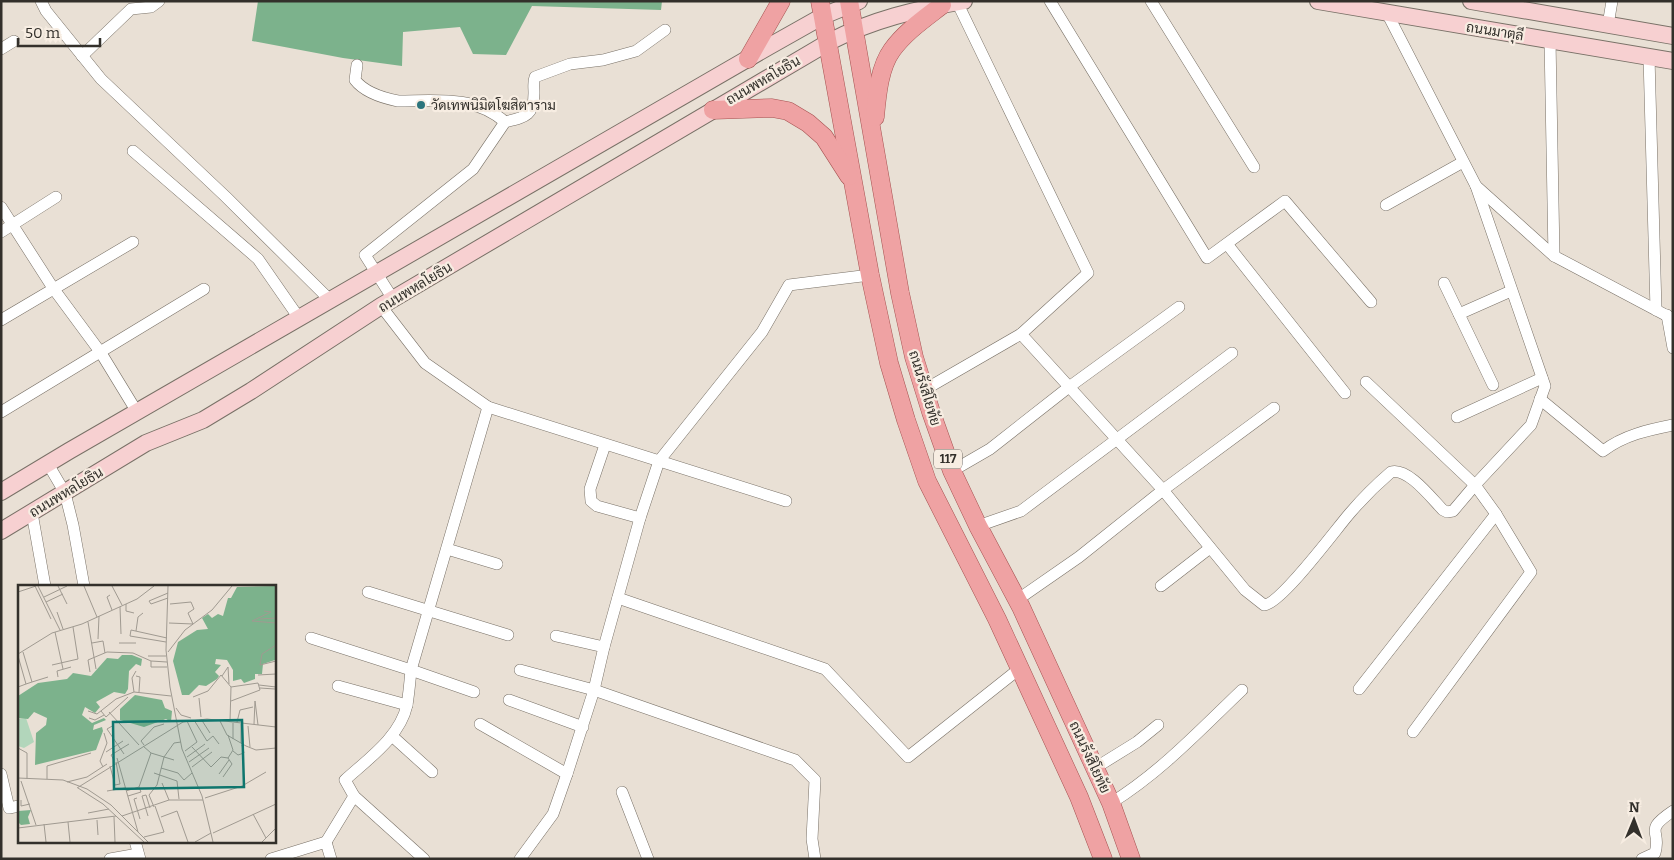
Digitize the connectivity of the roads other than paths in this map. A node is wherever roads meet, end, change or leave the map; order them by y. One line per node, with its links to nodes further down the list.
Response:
1 (41, 1): 22 (street)
2 (159, 1): 22 (street)
3 (781, 1): 24 (main road)
4 (1050, 1): 41 (street)
5 (1151, 1): 32 (street)
6 (1318, 1): 12 (main road, ถนนมาตุลี)
7 (1471, 1): 11 (main road, ถนนมาตุลี)
8 (1612, 1): 14 (street)
9 (852, 2): 13 (main road, ถนนพหลโยธิน); 15 (main road, ถนนรังสิโยทัย / 117)
10 (954, 3): 15 (main road); 29 (main road); 58 (street)
11 (1507, 4): 14 (main road, ถนนมาตุลี)
12 (1388, 7): 18 (main road, ถนนมาตุลี); 31 (street)
13 (822, 8): 20 (main road, ถนนรังสิโยทัย / 117); 24 (main road, ถนนพหลโยธิน)
14 (1608, 25): 17 (main road, ถนนมาตุลี)
15 (854, 29): 20 (main road, ถนนพหลโยธิน); 29 (main road, ถนนรังสิโยทัย / 117)
16 (665, 30): 28 (street)
17 (1673, 36)
18 (1550, 40): 23 (main road, ถนนมาตุลี); 42 (street)
19 (14, 41): 21 (street)
20 (829, 42): 27 (main road, ถนนพหลโยธิน); 33 (main road, ถนนรังสิโยทัย / 117)
21 (1, 49)
22 (82, 56): 49 (street)
23 (1649, 57): 25 (main road, ถนนมาตุลี); 53 (street)
24 (748, 59): 43 (main road, ถนนพหลโยธิน)
25 (1673, 61)
26 (357, 65): 28 (street)
27 (713, 110): 33 (main road); 51 (main road, ถนนพหลโยธิน)
28 (505, 122): 43 (street)
29 (873, 138): 66 (main road, ถนนรังสิโยทัย / 117)
30 (133, 151): 56 (street)
31 (1463, 162): 34 (street); 36 (street)
32 (1254, 167)
33 (854, 183): 44 (main road, ถนนรังสิโยทัย / 117)
34 (1476, 186): 42 (street); 48 (street)
35 (56, 196): 38 (street)
36 (1386, 205)
37 (1, 207): 38 (street)
38 (13, 225): 39 (street); 46 (street)
39 (1, 232)
40 (133, 242): 46 (street)
41 (1227, 244): 50 (street); 67 (street)
42 (1554, 256): 53 (street)
43 (376, 274): 49 (main road, ถนนพหลโยธิน); 51 (street)
44 (870, 275): 77 (street); 100 (main road, ถนนรังสิโยทัย / 117)
45 (1444, 283): 54 (street)
46 (53, 288): 57 (street); 60 (street)
47 (204, 289): 60 (street)
48 (1511, 290): 54 (street); 62 (street)
49 (330, 300): 56 (main road, ถนนพหลโยธิน)
50 (1371, 302)
51 (387, 303): 69 (street); 83 (main road, ถนนพหลโยธิน)
52 (1180, 307): 65 (street)
53 (1656, 310): 55 (street)
54 (1459, 314): 64 (street)
55 (1670, 317): 59 (street)
56 (299, 318): 72 (main road, ถนนพหลโยธิน)
57 (1, 320)
58 (1021, 334): 65 (street); 66 (street)
59 (1673, 348)
60 (100, 353): 71 (street); 72 (street)
61 (1232, 353): 75 (street)
62 (1542, 378): 68 (street); 73 (street)
63 (1366, 382): 80 (street)
64 (1493, 385)
65 (1069, 387): 75 (street); 79 (street)
66 (924, 390): 79 (main road, ถนนรังสิโยทัย / 117)
67 (1345, 393)
68 (1540, 400): 74 (street); 80 (street)
69 (488, 407): 76 (street); 91 (street)
70 (1274, 408): 81 (street)
71 (1, 412)
72 (137, 412): 78 (main road, ถนนพหลโยธิน)
73 (1457, 417)
74 (1673, 425)
75 (1116, 439): 81 (street); 88 (street)
76 (605, 445): 77 (street); 87 (street)
77 (660, 461): 84 (street); 87 (street)
78 (48, 464): 82 (main road, ถนนพหลโยธิน); 83 (street)
79 (952, 471): 88 (main road, ถนนรังสิโยทัย / 117)
80 (1475, 485): 86 (street); 90 (street)
81 (1163, 490): 90 (street); 98 (street)
82 (2, 491)
83 (65, 493): 85 (main road, ถนนพหลโยธิน); 94 (street)
84 (786, 501)
85 (32, 513): 89 (main road, ถนนพหลโยธิน); 93 (street)
86 (1496, 514): 109 (street); 118 (street)
87 (640, 518): 97 (street)
88 (978, 526): 98 (main road, ถนนรังสิโยทัย / 117)
89 (1, 531)
90 (1210, 548): 95 (street)
91 (446, 549): 92 (street); 99 (street)
92 (497, 564)
93 (45, 585)
94 (84, 585)
95 (1161, 586)
96 (368, 592): 99 (street)
97 (618, 598): 104 (street); 107 (street)
98 (1019, 604): 100 (main road); 120 (main road, ถนนรังสิโยทัย / 117)
99 (427, 612): 101 (street); 105 (street)
100 (997, 618): 107 (main road, ถนนรังสิโยทัย / 117)
101 (508, 635)
102 (556, 636): 104 (street)
103 (311, 638): 105 (street)
104 (604, 647): 110 (street)
105 (411, 670): 112 (street); 114 (street)
106 (520, 670): 110 (street)
107 (1020, 670): 139 (main road, ถนนรังสิโยทัย / 117)
108 (338, 686): 114 (street)
109 (1358, 689)
110 (594, 690): 117 (street); 138 (street)
111 (1242, 690): 126 (street)
112 (474, 692)
113 (509, 700): 117 (street)
114 (407, 706): 119 (street)
115 (480, 724): 123 (street)
116 (1158, 725): 120 (street)
117 (583, 728): 123 (street)
118 (1413, 732)
119 (392, 736): 121 (street); 125 (street)
120 (1095, 768): 126 (main road, ถนนรังสิโยทัย / 117)
121 (432, 772)
122 (1, 774): 127 (street)
123 (567, 774): 136 (street)
124 (622, 792): 137 (street)
125 (354, 796): 130 (street); 135 (street)
126 (1111, 802): 140 (main road, ถนนรังสิโยทัย / 117)
127 (18, 806)
128 (1673, 811): 141 (street)
129 (135, 842): 131 (street)
130 (326, 842): 133 (street); 134 (street)
131 (139, 856): 132 (street)
132 (110, 859)
133 (271, 859)
134 (331, 859)
135 (424, 859)
136 (520, 859)
137 (648, 859)
138 (816, 859)
139 (1103, 859)
140 (1131, 859)
141 (1642, 859)

